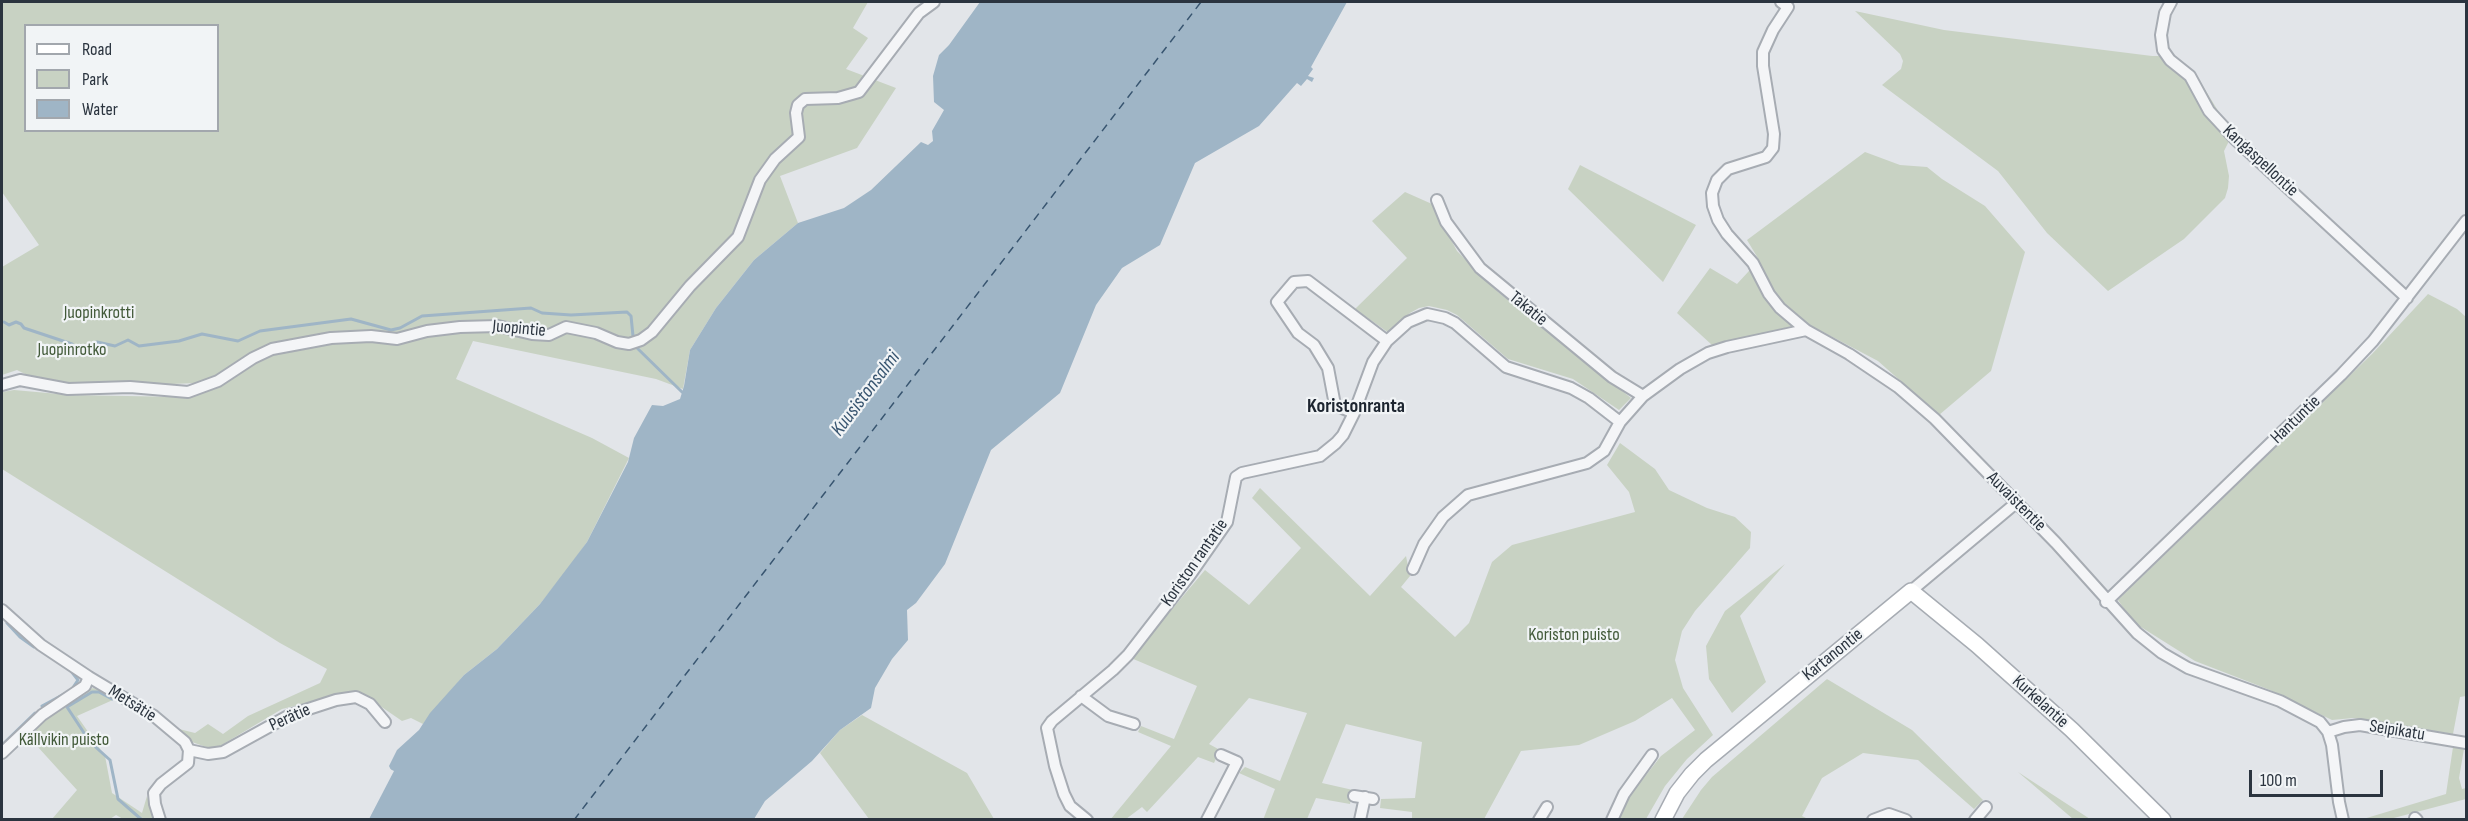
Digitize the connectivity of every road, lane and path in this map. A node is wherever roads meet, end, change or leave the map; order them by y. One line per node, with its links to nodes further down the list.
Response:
1 (934, 2): 9 (street, Juopintie)
2 (1781, 2): 7 (street, Auvaistentie)
3 (2171, 2): 6 (street, Kangaspellontie)
4 (1437, 200): 10 (street, Takatie)
5 (2466, 221): 6 (street, Hantuntie)
6 (2407, 298): 16 (street, Hantuntie)
7 (1806, 330): 10 (street); 13 (street, Auvaistentie)
8 (1387, 341): 11 (street, Koriston rantatie); 11 (street); 12 (street, Koriston rantatie)
9 (2, 385)
10 (1642, 396): 12 (street)
11 (1354, 413): 19 (street, Koriston rantatie)
12 (1620, 422): 14 (street)
13 (2016, 502): 15 (street, Kartanontie); 16 (street, Auvaistentie)
14 (1413, 569)
15 (1911, 591): 37 (street, Kartanontie); 41 (street, Kurkelantie)
16 (2106, 602): 22 (street, Auvaistentie)
17 (2, 609): 18 (street, Metsätie)
18 (89, 677): 24 (street, Metsätie); 25 (street)
19 (1081, 696): 21 (street); 32 (street, Koriston rantatie)
20 (385, 722): 24 (street, Perätie)
21 (1134, 724)
22 (2328, 732): 23 (street, Seipikatu); 42 (street)
23 (2466, 743)
24 (189, 750): 31 (street)
25 (2, 753)
26 (1221, 755): 33 (street)
27 (1652, 755): 36 (street)
28 (1364, 797): 34 (street)
29 (1547, 807): 35 (street)
30 (1986, 807): 40 (street)
31 (160, 819)
32 (1087, 819)
33 (1207, 819)
34 (1360, 819)
35 (1539, 819)
36 (1612, 819)
37 (1664, 819)
38 (1873, 819): 39 (street)
39 (1906, 819)
40 (1975, 819)
41 (2163, 819)
42 (2343, 819)

